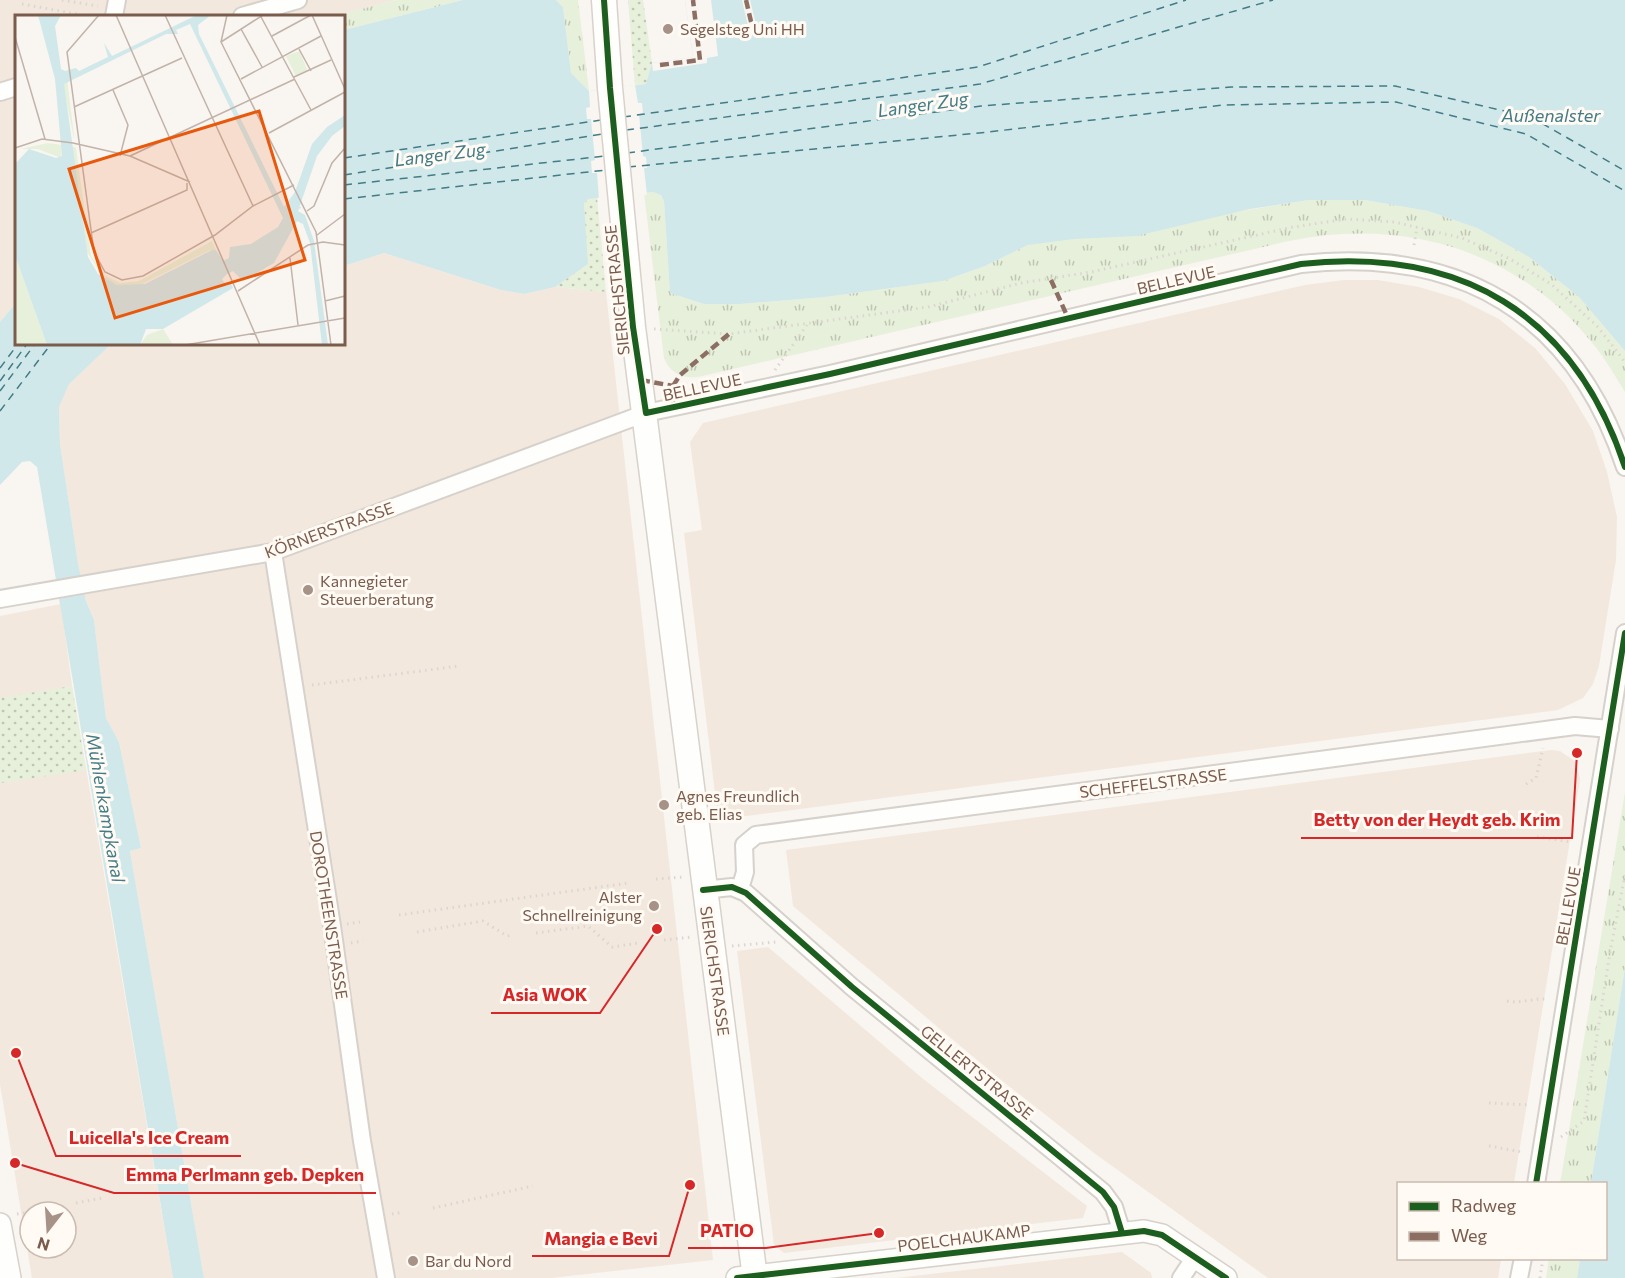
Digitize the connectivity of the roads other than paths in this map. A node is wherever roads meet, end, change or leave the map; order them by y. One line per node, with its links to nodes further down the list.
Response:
1 (117, 0): 4 (street)
2 (298, 0): 5 (street)
3 (604, 0): 8 (main road, SIERICHSTRASSE)
4 (114, 15)
5 (246, 15)
6 (15, 87): 7 (street)
7 (0, 92)
8 (646, 413): 9 (street, BELLEVUE); 10 (street, KÖRNERSTRASSE); 14 (main road, SIERICHSTRASSE)
9 (1625, 467)
10 (273, 552): 11 (street, KÖRNERSTRASSE); 23 (street, DOROTHEENSTRASSE)
11 (0, 599)
12 (1625, 633): 13 (street, BELLEVUE)
13 (1610, 729): 15 (street, SCHEFFELSTRASSE); 16 (street, BELLEVUE)
14 (702, 883): 15 (street); 21 (main road, SIERICHSTRASSE)
15 (740, 889): 18 (street, GELLERTSTRASSE)
16 (1536, 1182)
17 (0, 1224): 22 (street)
18 (1122, 1233): 19 (street); 21 (street, POELCHAUKAMP)
19 (1195, 1257): 24 (street); 25 (street)
20 (1522, 1260): 26 (street)
21 (749, 1277)
22 (10, 1278)
23 (386, 1278)
24 (1181, 1278)
25 (1226, 1278)
26 (1519, 1278)

